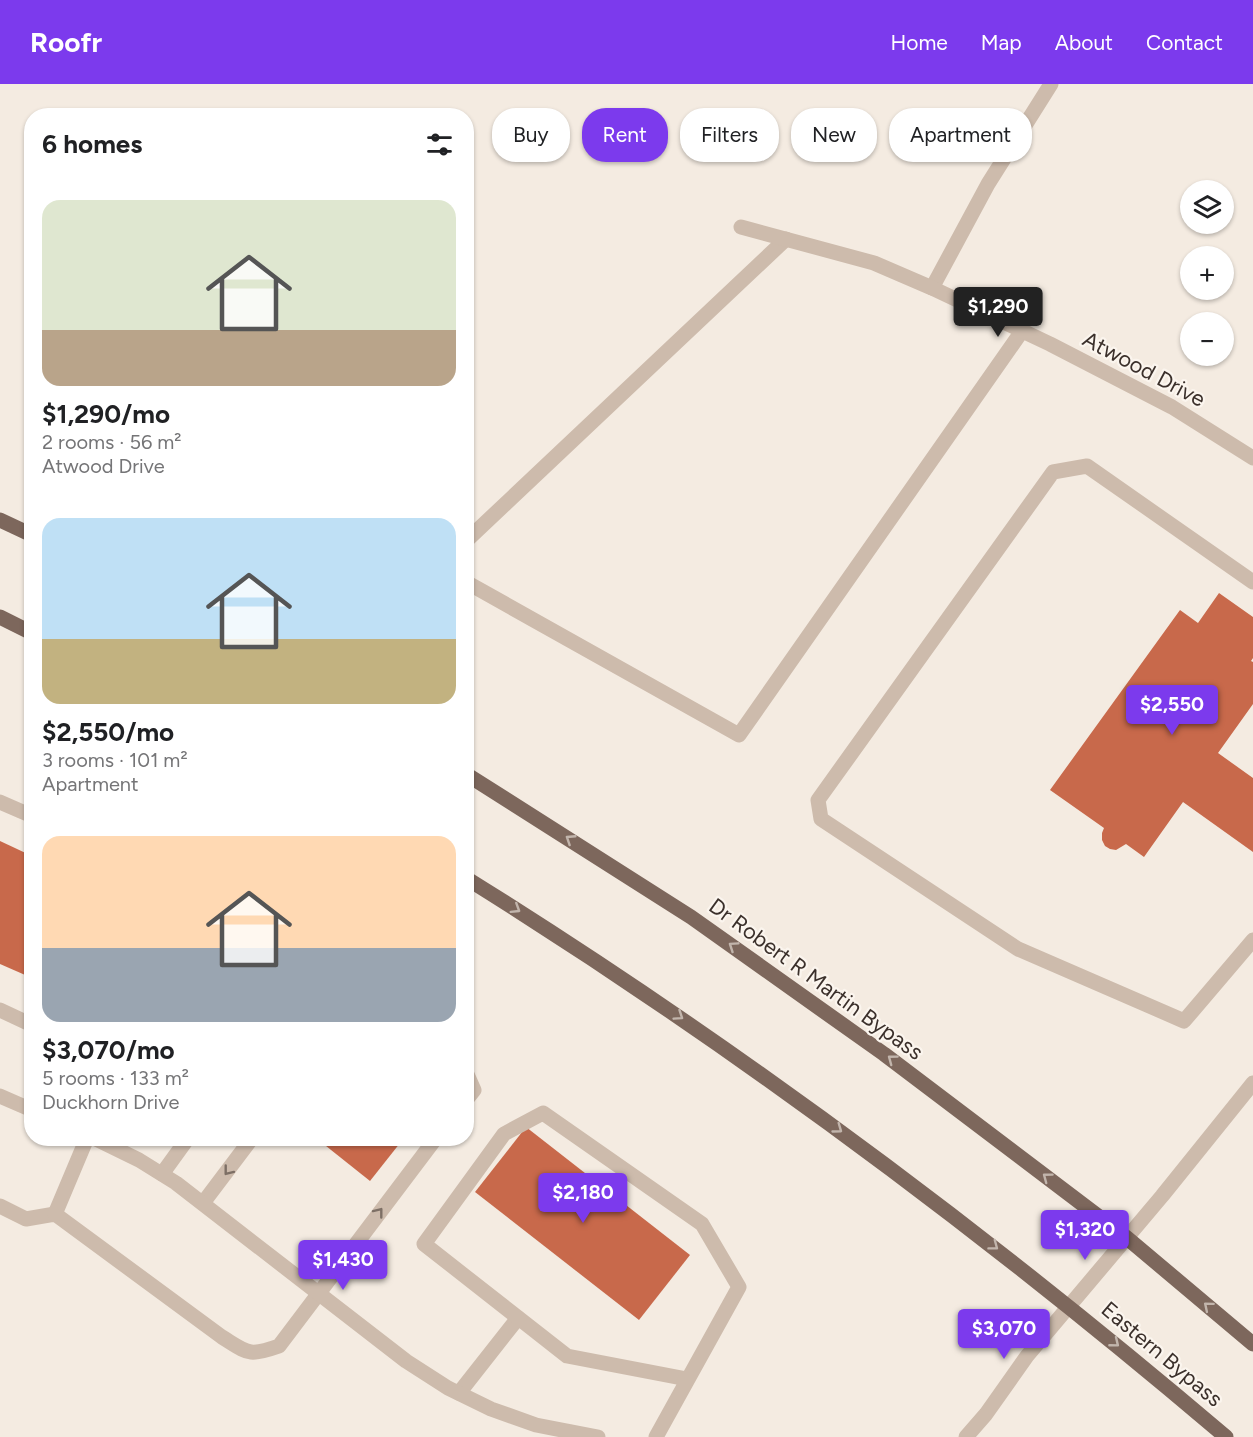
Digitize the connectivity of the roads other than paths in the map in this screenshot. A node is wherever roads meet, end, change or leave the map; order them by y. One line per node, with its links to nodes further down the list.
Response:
1 (1051, 84): 4 (street)
2 (741, 226): 3 (street, Atwood Drive)
3 (786, 239): 4 (street, Atwood Drive); 9 (street)
4 (932, 288): 5 (street, Atwood Drive)
5 (1022, 331): 6 (street, Atwood Drive); 11 (street)
6 (1253, 459)
7 (0, 520): 8 (main road)
8 (24, 531)
9 (474, 533)
10 (1253, 582): 18 (street)
11 (474, 586)
12 (0, 617): 13 (main road)
13 (24, 629)
14 (474, 779): 33 (main road, Dr Robert R Martin Bypass, one-way to 14)
15 (0, 802): 16 (street)
16 (24, 812)
17 (474, 883): 35 (main road, one-way to 35)
18 (1253, 940)
19 (0, 1010): 20 (street)
20 (24, 1020)
21 (1253, 1083): 33 (street)
22 (0, 1096): 23 (street)
23 (24, 1106)
24 (84, 1146): 32 (street)
25 (110, 1146): 29 (street)
26 (182, 1146): 29 (street)
27 (246, 1146): 30 (street, one-way to 30)
28 (430, 1146): 34 (street, one-way to 28)
29 (162, 1174): 30 (street)
30 (203, 1203): 34 (street)
31 (0, 1206): 32 (street)
32 (56, 1214): 34 (street)
33 (1127, 1238): 35 (street); 37 (main road, one-way to 33)
34 (320, 1294): 39 (street)
35 (1069, 1306): 42 (street); 43 (main road, Eastern Bypass, one-way to 43)
36 (518, 1318): 38 (street); 38 (street); 39 (street)
37 (1253, 1344)
38 (687, 1379): 41 (street)
39 (459, 1393): 40 (street)
40 (598, 1437)
41 (656, 1437)
42 (966, 1437)
43 (1226, 1437)

